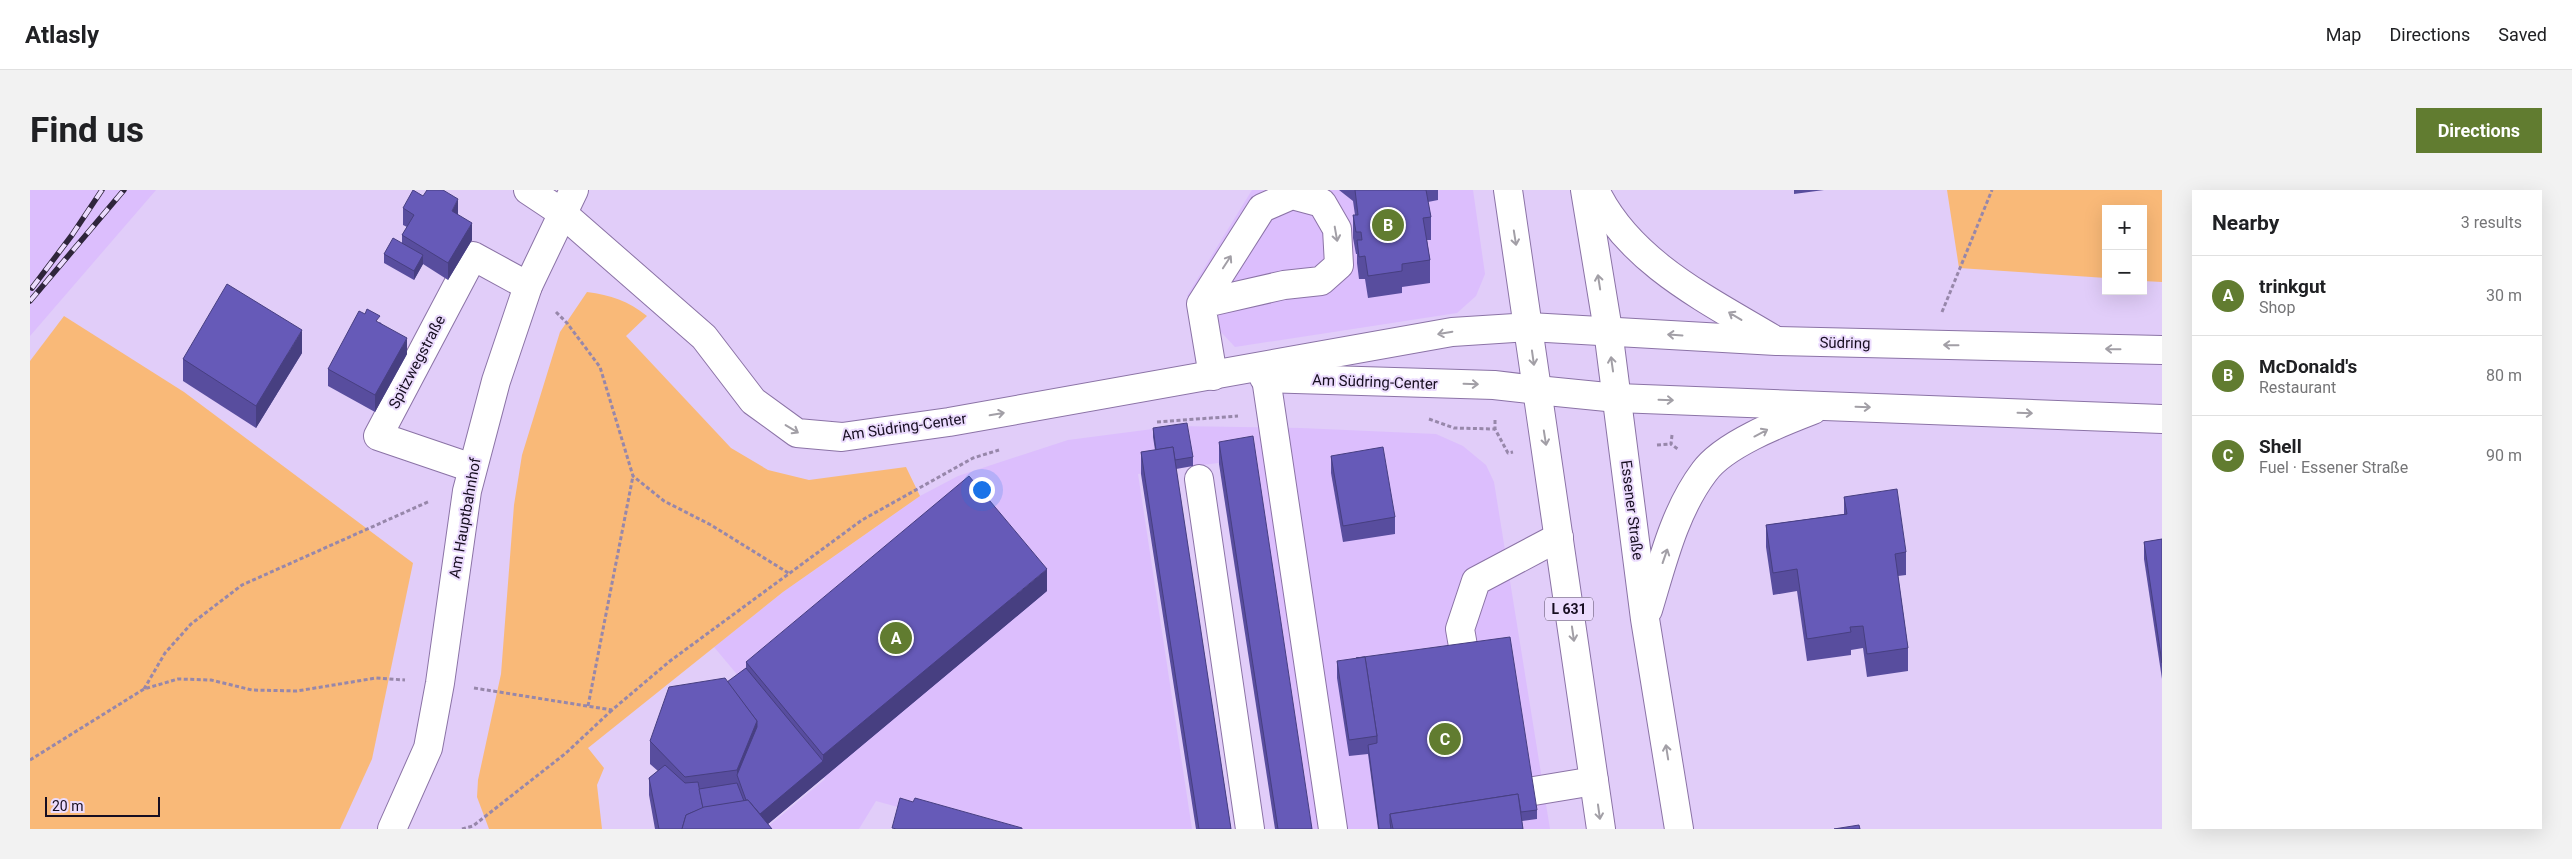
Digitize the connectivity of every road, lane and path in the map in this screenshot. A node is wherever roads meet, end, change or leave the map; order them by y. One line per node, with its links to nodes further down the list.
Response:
1 (528, 190): 6 (main road)
2 (1508, 190): 9 (main road, L 631, one-way to 9)
3 (1585, 190): 10 (main road, Essener Straße, one-way to 3)
4 (1595, 190): 11 (main road, one-way to 4)
5 (1992, 190): 12 (path)
6 (567, 201): 7 (main road, Am Hauptbahnhof); 14 (main road, Am Südring-Center, one-way to 14)
7 (528, 286): 25 (path); 26 (main road, Am Hauptbahnhof); 26 (main road, Spitzwegstraße)
8 (1201, 304): 8 (main road, one-way to 8); 14 (main road)
9 (1529, 327): 10 (main road, Südring); 14 (main road, Am Südring-Center, one-way to 14); 16 (main road, L 631, one-way to 16)
10 (1608, 330): 11 (main road, Südring, one-way to 10); 17 (main road, Essener Straße, one-way to 10)
11 (1776, 341): 12 (main road, Südring)
12 (1928, 345): 13 (main road, Südring, one-way to 12)
13 (2162, 350)
14 (1213, 376): 15 (main road, Am Südring-Center)
15 (1266, 378): 16 (main road, Am Südring-Center, one-way to 16); 19 (main road)
16 (1537, 390): 17 (main road); 28 (main road, L 631, one-way to 28)
17 (1617, 398): 18 (main road, one-way to 18); 30 (main road, Essener Straße)
18 (1824, 406): 21 (main road, one-way to 21); 30 (main road, one-way to 18)
19 (1270, 414): 22 (path); 42 (main road)
20 (1420, 419): 23 (path)
21 (2162, 419)
22 (1155, 422)
23 (1496, 429)
24 (1002, 449): 29 (path)
25 (633, 476): 29 (path); 34 (path)
26 (470, 479): 31 (main road, Am Hauptbahnhof); 32 (path)
27 (1199, 479): 41 (main road)
28 (1559, 537): 33 (main road); 38 (main road, L 631, one-way to 38)
29 (790, 574): 35 (path)
30 (1646, 619): 44 (main road, Essener Straße, one-way to 30)
31 (440, 683): 32 (path); 34 (path); 39 (main road, Am Hauptbahnhof)
32 (144, 689): 36 (path)
33 (1473, 704)
34 (588, 706): 35 (path)
35 (612, 710): 40 (path)
36 (30, 760)
37 (1485, 780): 38 (main road)
38 (1594, 781): 43 (main road, L 631, one-way to 43)
39 (392, 829)
40 (462, 829)
41 (1250, 829)
42 (1333, 829)
43 (1601, 829)
44 (1680, 829)

